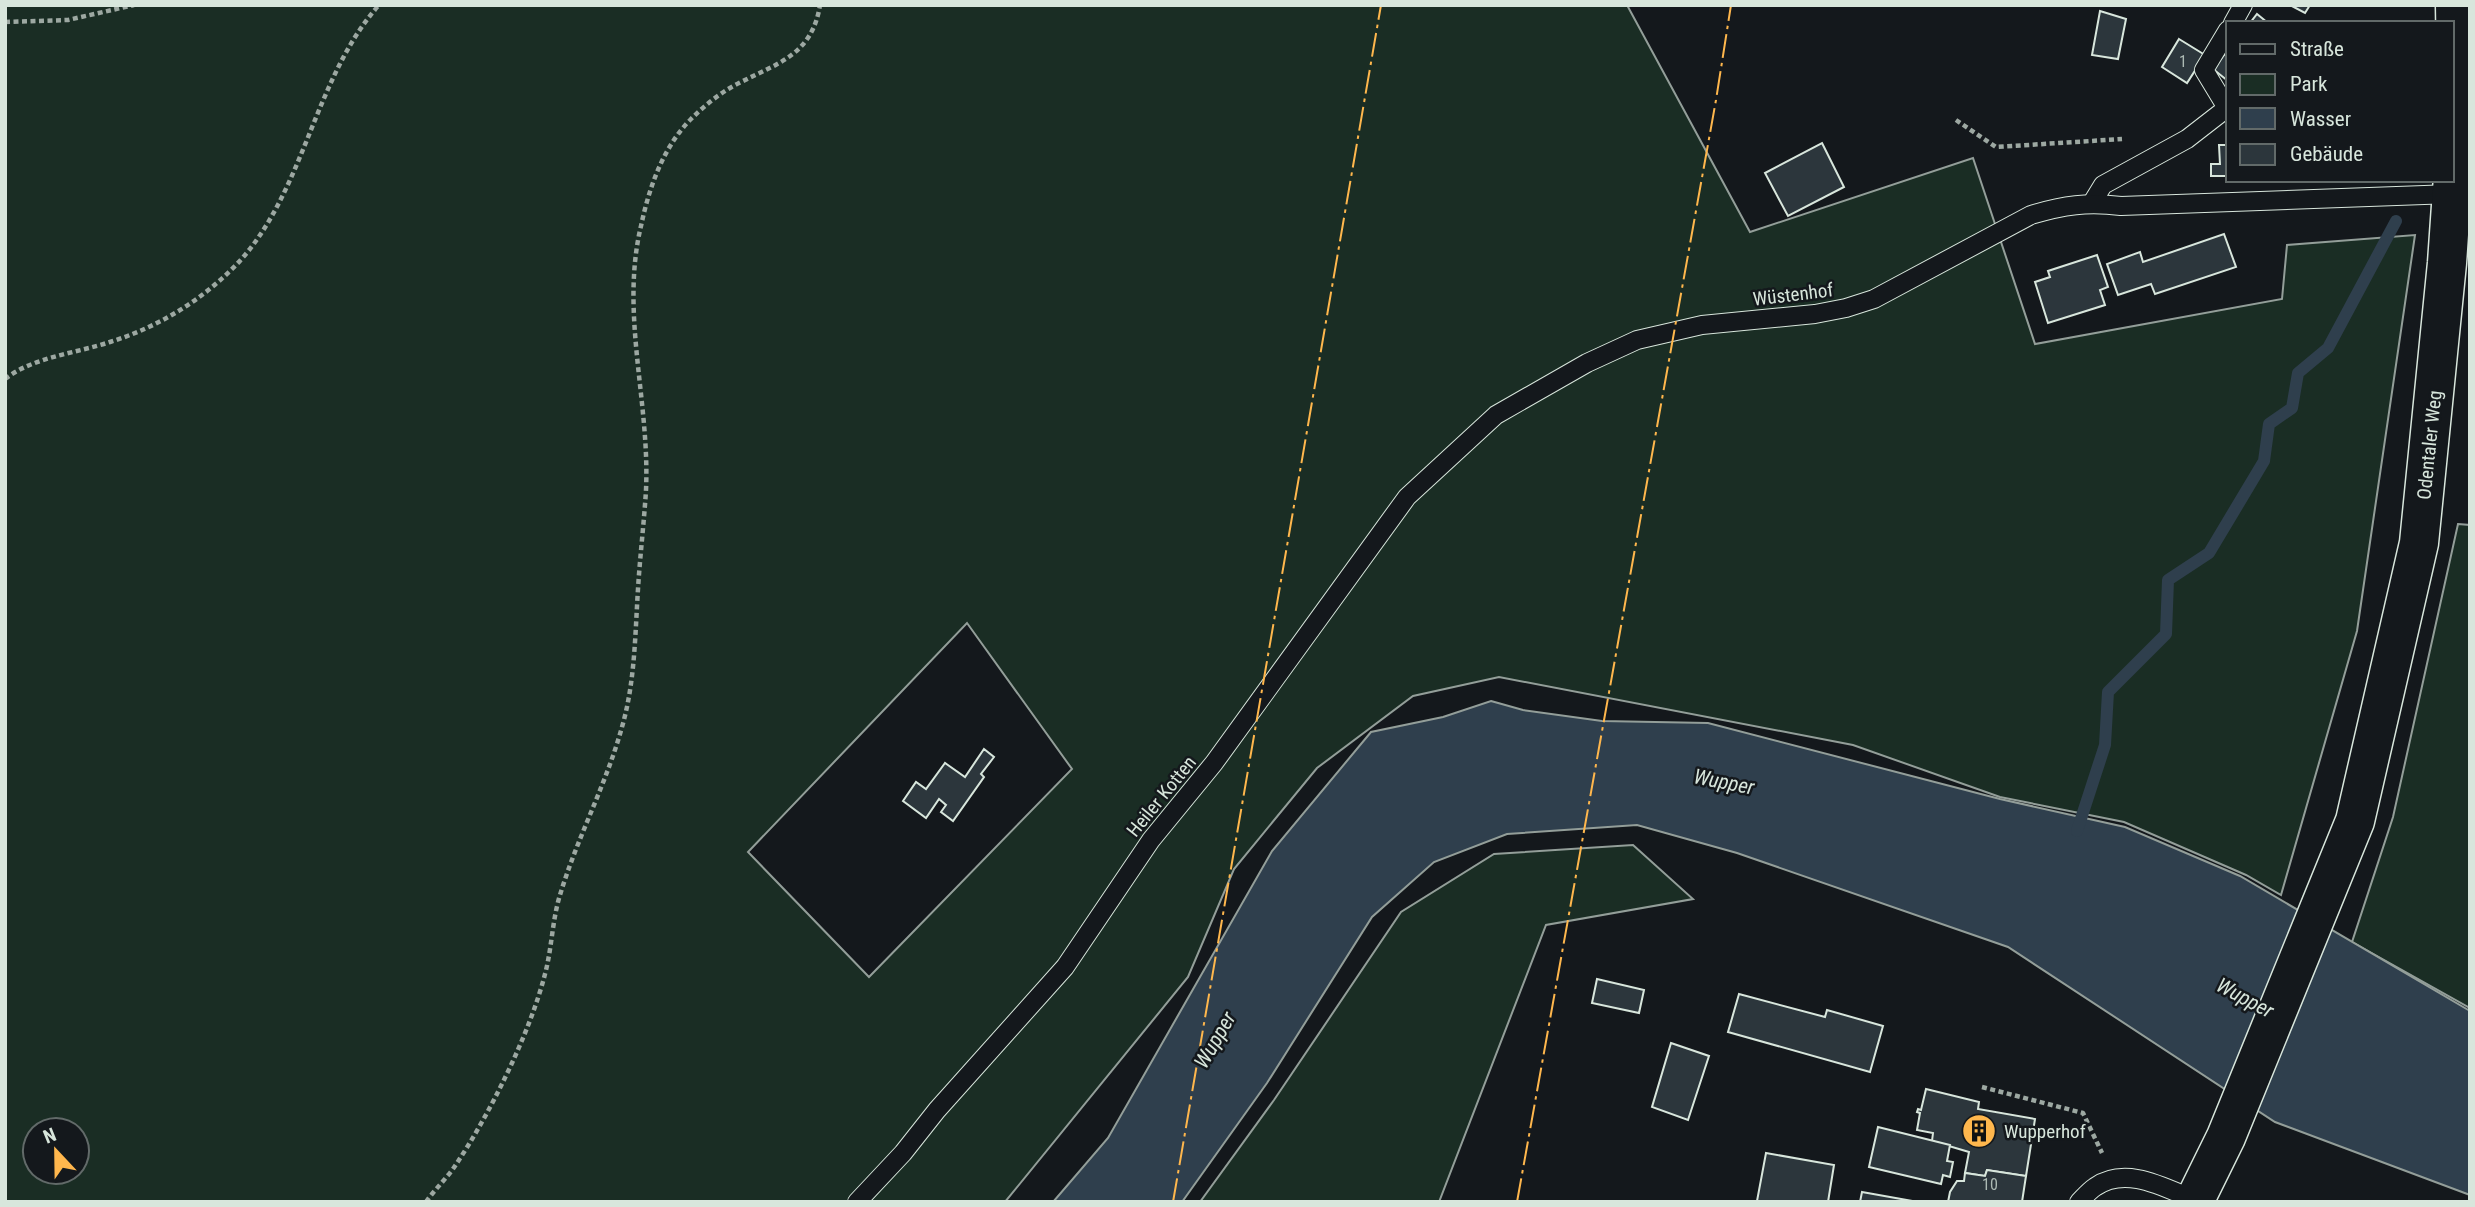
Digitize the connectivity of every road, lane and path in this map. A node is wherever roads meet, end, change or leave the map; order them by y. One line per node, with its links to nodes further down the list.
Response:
1 (134, 5): 7 (path)
2 (379, 5): 17 (path)
3 (820, 5): 22 (path)
4 (2244, 5): 6 (lane)
5 (2455, 5): 13 (main road, Odentaler Weg)
6 (2234, 21)
7 (5, 22)
8 (2226, 33): 9 (lane)
9 (2226, 106)
10 (2226, 109): 16 (lane)
11 (1956, 120): 12 (path)
12 (2128, 138)
13 (2454, 164)
14 (2453, 182): 15 (main road, Odentaler Weg)
15 (2452, 194): 16 (lane, Wüstenhof); 21 (main road, Odentaler Weg)
16 (2092, 203): 18 (lane, Wüstenhof)
17 (5, 379)
18 (1496, 415): 23 (lane, Heiler Kotten)
19 (1982, 1087): 20 (path)
20 (2115, 1179): 21 (lane); 24 (lane)
21 (2195, 1201)
22 (426, 1202)
23 (857, 1202)
24 (2079, 1202)

